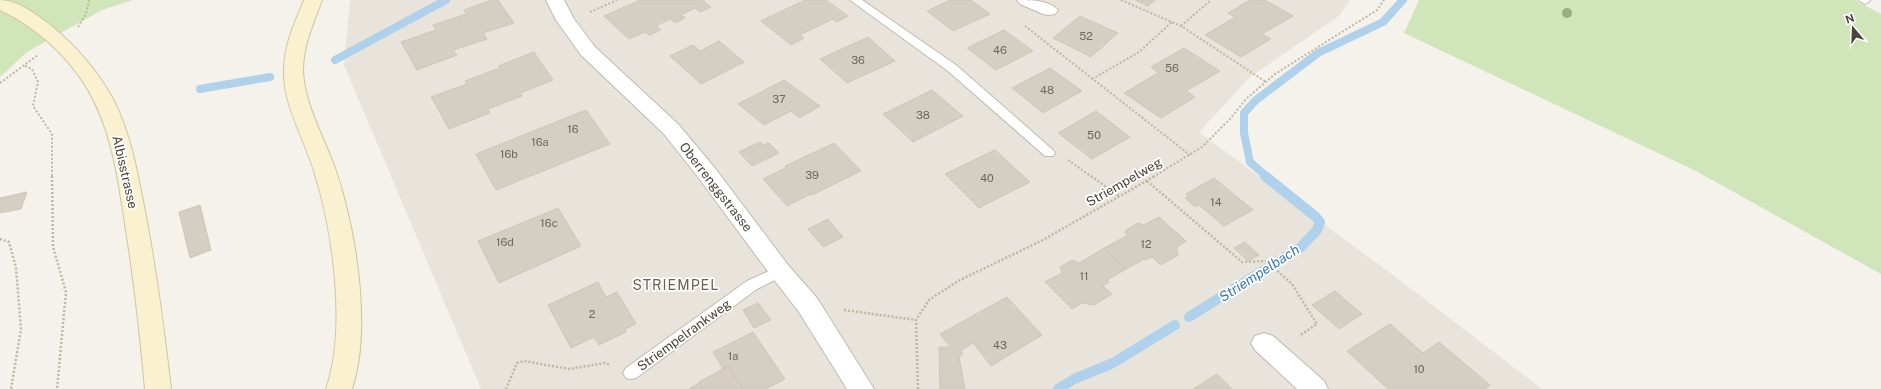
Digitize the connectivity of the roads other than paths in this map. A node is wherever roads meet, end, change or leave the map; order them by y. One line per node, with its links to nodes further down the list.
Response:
1 (313, 0): 10 (main road)
2 (556, 0): 6 (street, Oberrenggstrasse)
3 (855, 0): 5 (lane)
4 (0, 3): 9 (main road, Albisstrasse)
5 (1049, 153)
6 (780, 271): 8 (lane, Striempelrankweg); 11 (street, Oberrenggstrasse)
7 (1270, 348): 12 (street)
8 (631, 373)
9 (158, 389)
10 (339, 389)
11 (861, 389)
12 (1315, 389)

